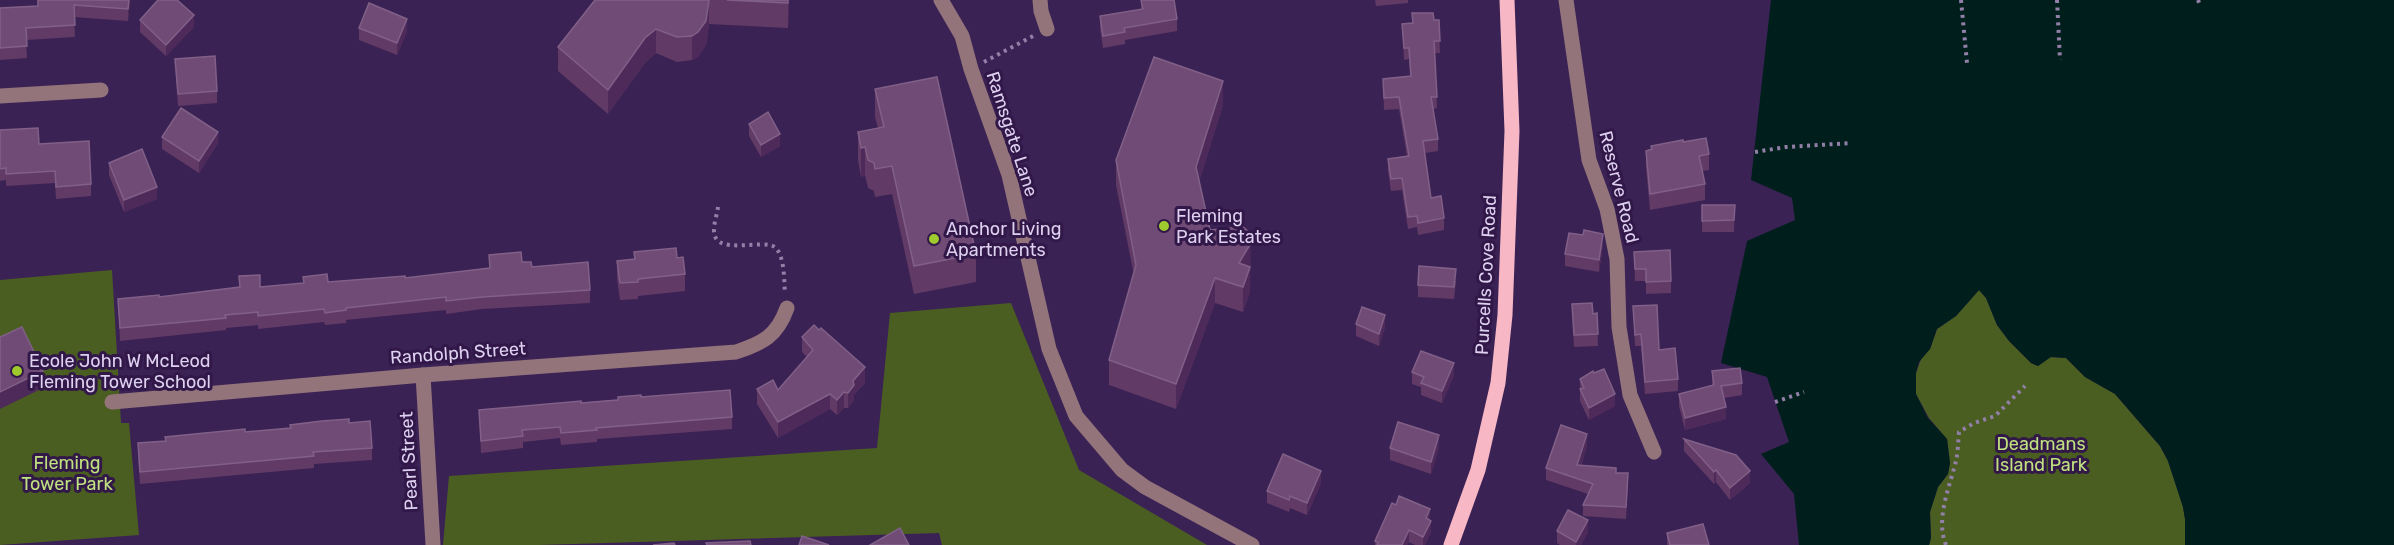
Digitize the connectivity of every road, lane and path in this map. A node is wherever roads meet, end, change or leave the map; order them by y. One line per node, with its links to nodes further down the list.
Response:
1 (941, 0): 10 (street, Ramsgate Lane)
2 (1040, 0): 7 (street)
3 (1507, 0): 25 (main road, Purcells Cove Road)
4 (1566, 0): 22 (street, Reserve Road)
5 (1961, 0): 9 (path)
6 (2057, 0): 8 (path)
7 (1047, 29): 10 (path)
8 (2060, 60)
9 (1967, 63)
10 (971, 69): 24 (street, Ramsgate Lane)
11 (101, 90): 12 (street)
12 (0, 96)
13 (1852, 143): 14 (path)
14 (1755, 152)
15 (718, 207): 16 (path)
16 (787, 308): 17 (street, Randolph Street)
17 (423, 375): 20 (street, Randolph Street); 23 (street, Pearl Street)
18 (2025, 386): 26 (path)
19 (1804, 392): 21 (path)
20 (112, 402)
21 (1775, 402)
22 (1654, 452)
23 (433, 545)
24 (1252, 545)
25 (1451, 545)
26 (1946, 545)

